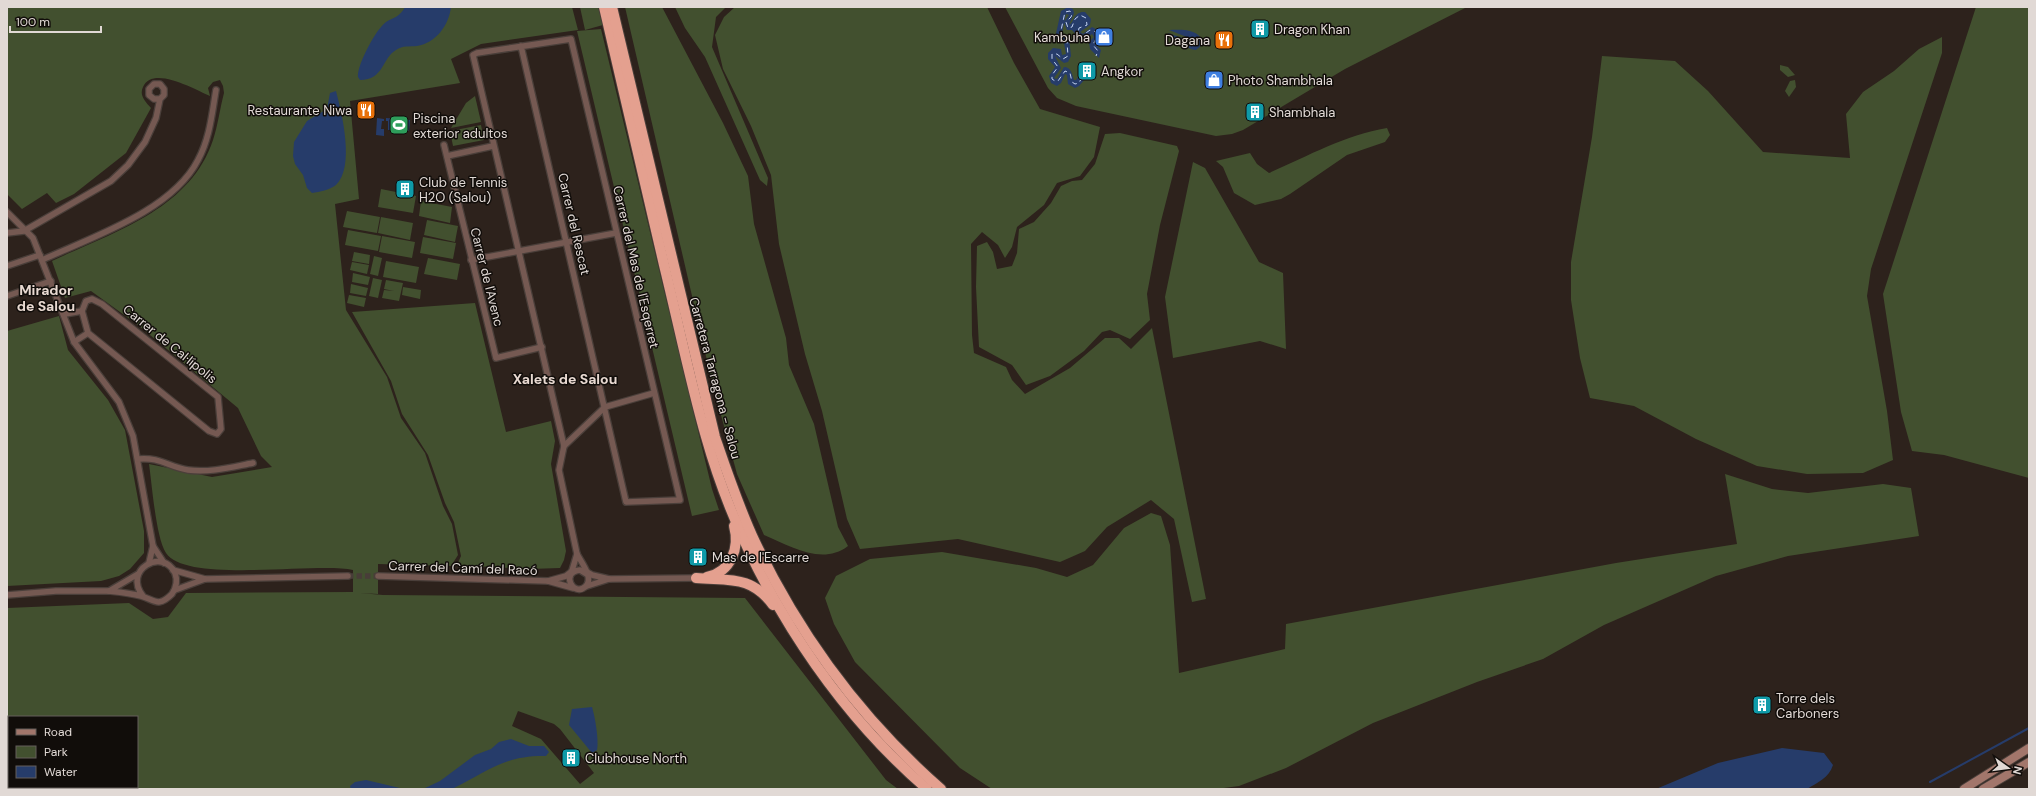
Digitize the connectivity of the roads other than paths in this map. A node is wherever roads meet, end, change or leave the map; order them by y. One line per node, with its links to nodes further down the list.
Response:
1 (604, 7): 30 (highway, Carretera Tarragona - Salou)
2 (612, 7): 56 (highway, Carretera Tarragona - Salou)
3 (521, 46): 7 (street); 12 (street, Carrer del Mas de l'Esqerret); 13 (street, Carrer del Rescat)
4 (216, 90): 15 (street)
5 (160, 99): 10 (street)
6 (444, 145): 8 (street, Carrer de l'Avenc)
7 (493, 146): 8 (street); 14 (street)
8 (447, 156): 16 (street, Carrer de l'Avenc)
9 (7, 212): 10 (street)
10 (24, 231): 11 (street); 15 (street)
11 (7, 233)
12 (616, 233): 13 (street); 25 (street, Carrer del Mas de l'Esqerret)
13 (567, 242): 14 (street); 26 (street, Carrer del Rescat)
14 (520, 251): 16 (street); 24 (street)
15 (41, 258): 17 (street); 18 (street)
16 (471, 260): 24 (street, Carrer de l'Avenc)
17 (7, 266)
18 (51, 282): 19 (street); 21 (street)
19 (7, 296)
20 (82, 311): 21 (street); 22 (street); 22 (street, Carrer de Cal·lípolis)
21 (65, 314): 23 (street)
22 (88, 333): 23 (street)
23 (74, 342): 28 (street)
24 (542, 347): 27 (street)
25 (654, 393): 26 (street); 31 (street, Carrer del Mas de l'Esqerret)
26 (605, 407): 27 (street); 31 (street, Carrer del Rescat)
27 (564, 446): 33 (street)
28 (138, 459): 29 (street); 32 (street)
29 (253, 463)
30 (726, 497): 42 (highway); 52 (highway, Carretera Tarragona - Salou)
31 (680, 500)
32 (153, 546): 34 (street); 35 (street)
33 (577, 554): 37 (street); 38 (street)
34 (149, 563): 35 (street); 39 (street)
35 (164, 563): 36 (street)
36 (173, 570): 43 (street); 48 (street)
37 (586, 572): 38 (street); 44 (street); 46 (street)
38 (572, 573): 45 (street, Carrer del Camí del Racó); 47 (street)
39 (138, 574): 49 (street); 51 (street)
40 (348, 576): 43 (street)
41 (378, 576): 45 (street, Carrer del Camí del Racó)
42 (696, 578): 44 (street); 52 (highway)
43 (205, 579): 48 (street)
44 (609, 579): 46 (street)
45 (548, 581): 47 (street, Carrer del Camí del Racó)
46 (587, 586): 47 (street)
47 (575, 588)
48 (175, 590): 51 (street)
49 (109, 591): 50 (street); 51 (street)
50 (7, 595)
51 (143, 596)
52 (808, 652): 55 (highway, Carretera Tarragona - Salou)
53 (2029, 748): 57 (street)
54 (2029, 762): 58 (street)
55 (927, 789)
56 (941, 789)
57 (1964, 789)
58 (1983, 789)

